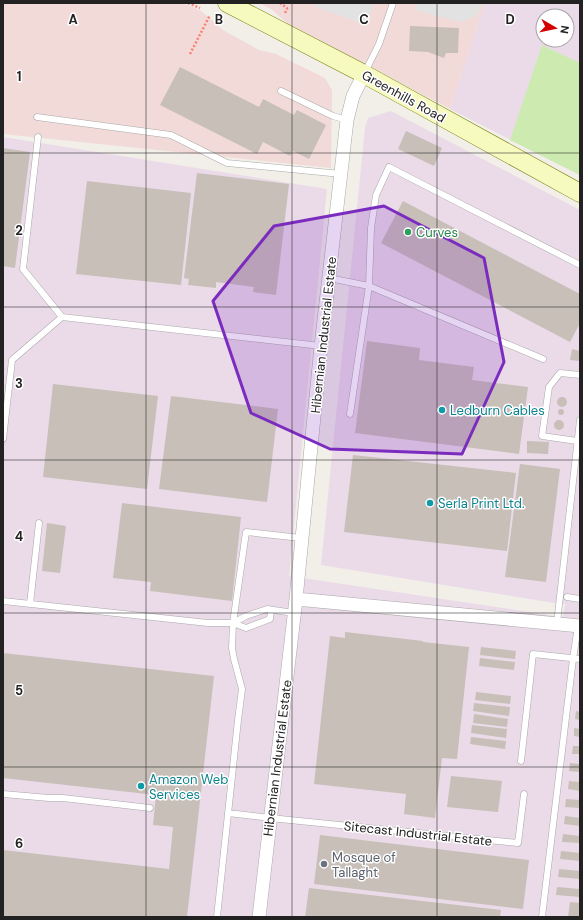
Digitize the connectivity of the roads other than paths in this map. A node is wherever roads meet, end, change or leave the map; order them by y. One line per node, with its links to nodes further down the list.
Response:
1 (227, 3): 3 (main road, Greenhills Road)
2 (393, 3): 3 (lane)
3 (364, 74): 6 (street, Hibernian Industrial Estate); 9 (main road, Greenhills Road)
4 (281, 90): 6 (lane)
5 (37, 117): 8 (lane)
6 (347, 120): 8 (street, Hibernian Industrial Estate)
7 (38, 137): 13 (lane)
8 (341, 174): 11 (street, Hibernian Industrial Estate)
9 (580, 193)
10 (580, 265): 12 (lane)
11 (329, 278): 12 (lane); 14 (street, Hibernian Industrial Estate)
12 (369, 286): 15 (lane); 17 (lane)
13 (62, 317): 14 (lane); 19 (lane)
14 (321, 346): 22 (street, Hibernian Industrial Estate)
15 (543, 359)
16 (580, 375): 20 (lane)
17 (350, 414)
18 (580, 420): 20 (lane)
19 (3, 438)
20 (578, 441): 31 (lane)
21 (39, 523): 27 (lane)
22 (301, 538): 24 (street, Hibernian Industrial Estate); 30 (lane)
23 (567, 597): 25 (lane)
24 (296, 599): 29 (street, Hibernian Industrial Estate); 31 (street)
25 (580, 599)
26 (3, 601): 27 (lane)
27 (30, 604): 30 (lane)
28 (271, 610): 29 (lane); 30 (lane); 30 (lane)
29 (294, 613): 40 (street, Hibernian Industrial Estate)
30 (233, 623): 39 (lane)
31 (557, 623): 32 (street)
32 (579, 626): 33 (lane)
33 (573, 658): 34 (lane); 35 (lane); 43 (lane)
34 (580, 659)
35 (521, 761)
36 (3, 794): 38 (lane)
37 (524, 794): 40 (lane, Sitecast Industrial Estate)
38 (150, 808)
39 (228, 813): 40 (lane); 41 (lane)
40 (270, 818): 42 (street, Hibernian Industrial Estate)
41 (217, 917)
42 (259, 917)
43 (542, 917)

